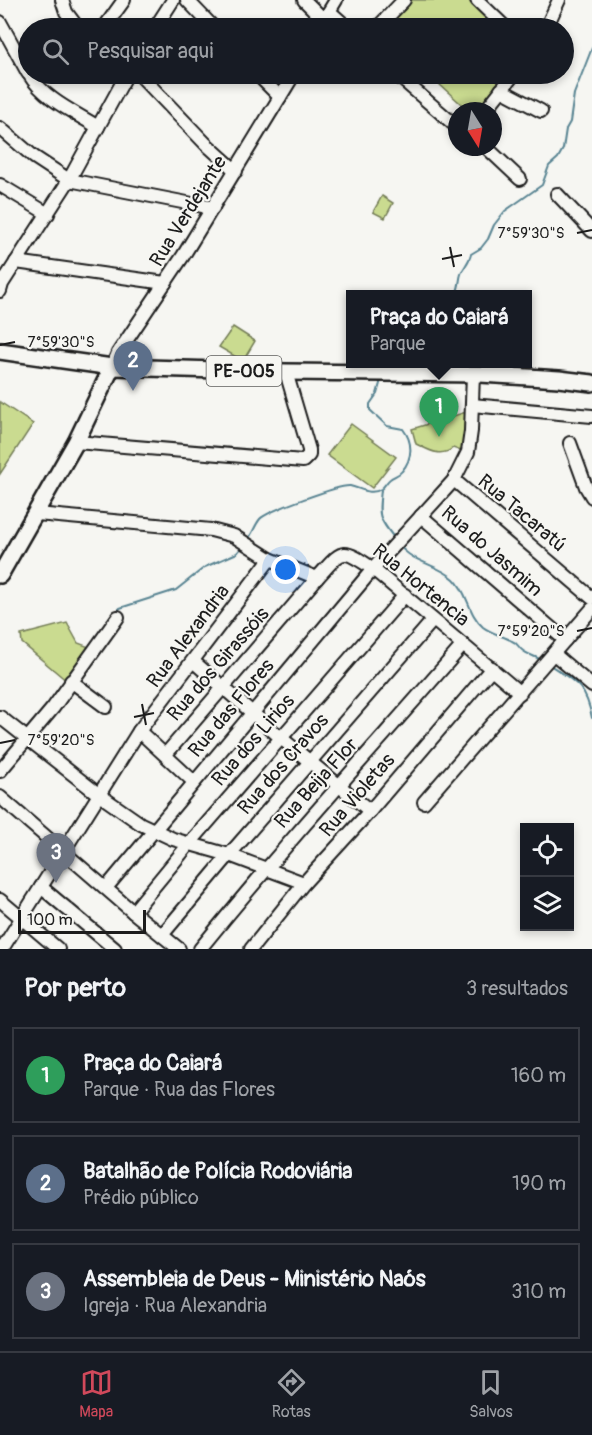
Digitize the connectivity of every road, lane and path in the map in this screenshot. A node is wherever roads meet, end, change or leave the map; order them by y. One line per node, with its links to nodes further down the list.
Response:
1 (62, 0): 10 (street)
2 (124, 0): 11 (street)
3 (173, 0): 12 (street)
4 (187, 0): 13 (street)
5 (304, 0): 9 (street)
6 (404, 0): 14 (street)
7 (477, 0): 15 (street)
8 (559, 0): 16 (street)
9 (327, 15)
10 (70, 18)
11 (111, 18)
12 (161, 18)
13 (204, 18)
14 (387, 18)
15 (496, 18)
16 (551, 18)
17 (0, 22): 18 (street)
18 (18, 54)
19 (37, 84): 31 (street)
20 (121, 84): 31 (street)
21 (149, 84): 34 (street)
22 (268, 84): 27 (street)
23 (288, 84): 27 (street, Rua Verdejante)
24 (408, 84): 30 (street)
25 (506, 84): 26 (street)
26 (501, 90): 28 (street); 29 (street)
27 (280, 97): 34 (street, Rua Verdejante)
28 (492, 102)
29 (541, 111)
30 (448, 119)
31 (98, 127): 36 (street)
32 (0, 128): 36 (street)
33 (496, 156): 35 (street)
34 (236, 171): 39 (street, Rua Verdejante)
35 (520, 179)
36 (69, 180): 39 (street); 40 (street)
37 (0, 185): 40 (street)
38 (557, 194): 41 (street)
39 (213, 208): 43 (street, Rua Verdejante)
40 (48, 214): 42 (street)
41 (592, 231)
42 (16, 262): 43 (street); 44 (street)
43 (165, 283): 46 (street, Rua Verdejante)
44 (1, 286)
45 (0, 351): 46 (main road, PE-005)
46 (112, 367): 47 (main road, PE-005); 52 (main road)
47 (286, 372): 48 (main road, PE-005); 52 (street)
48 (473, 374): 49 (main road, PE-005); 50 (street)
49 (592, 383)
50 (472, 405): 51 (street); 54 (street)
51 (592, 416)
52 (76, 442): 56 (main road)
53 (570, 443): 55 (street)
54 (454, 480): 57 (street); 64 (street, Rua Tacaratú)
55 (592, 497)
56 (37, 514): 59 (street); 61 (main road)
57 (421, 516): 60 (street, Rua das Flores); 68 (street, Rua do Jasmim)
58 (352, 555): 60 (street, Rua Hortencia); 62 (street, Rua dos Girassóis)
59 (270, 559): 62 (street); 71 (street, Rua Alexandria)
60 (373, 569): 63 (street, Rua Hortencia); 78 (street, Rua das Flores)
61 (0, 575)
62 (317, 578): 75 (street, Rua dos Girassóis)
63 (405, 596): 67 (street, Rua Hortencia); 82 (street, Rua dos Lirios)
64 (592, 598)
65 (592, 609): 68 (street)
66 (118, 617): 73 (street)
67 (434, 620): 69 (street, Rua Hortencia); 84 (street, Rua dos Cravos)
68 (565, 640): 70 (street)
69 (463, 645): 72 (street, Rua Hortencia); 87 (street, Rua Beija Flor)
70 (552, 656): 74 (street); 76 (street)
71 (194, 662): 75 (street); 80 (street, Rua Alexandria)
72 (492, 668): 76 (street, Rua Hortencia); 91 (street, Rua Violetas)
73 (71, 681): 77 (street); 81 (street)
74 (592, 686)
75 (223, 688): 78 (street); 83 (street, Rua dos Girassóis)
76 (520, 693): 90 (street)
77 (106, 707)
78 (252, 713): 82 (street); 86 (street, Rua das Flores)
79 (0, 717): 81 (street)
80 (139, 731): 83 (street); 88 (street, Rua Alexandria)
81 (27, 738): 85 (street); 88 (street)
82 (281, 738): 84 (street); 93 (street, Rua dos Lirios)
83 (166, 754): 86 (street)
84 (311, 763): 87 (street); 95 (street, Rua dos Cravos)
85 (0, 771)
86 (194, 782): 92 (street, Rua das Flores)
87 (339, 788): 91 (street); 96 (street, Rua Beija Flor)
88 (98, 794): 92 (street); 94 (street, Rua Alexandria)
89 (0, 797): 94 (street)
90 (424, 802)
91 (370, 811): 97 (street, Rua Violetas)
92 (155, 831): 93 (street); 99 (street, Rua das Flores)
93 (189, 844): 95 (street); 101 (street, Rua dos Lirios)
94 (64, 853): 98 (street, Rua Alexandria); 99 (street)
95 (229, 855): 96 (street); 103 (street, Rua dos Cravos)
96 (265, 869): 97 (street); 108 (street, Rua Beija Flor)
97 (304, 883): 109 (street, Rua Violetas)
98 (41, 887): 102 (street, Rua Alexandria); 106 (street)
99 (106, 888): 101 (street)
100 (0, 900): 102 (street)
101 (133, 912): 103 (street)
102 (21, 918): 104 (street, Rua Alexandria); 105 (street)
103 (162, 935): 107 (street)
104 (2, 949)
105 (58, 949)
106 (116, 949)
107 (179, 949)
108 (200, 949)
109 (251, 949)

